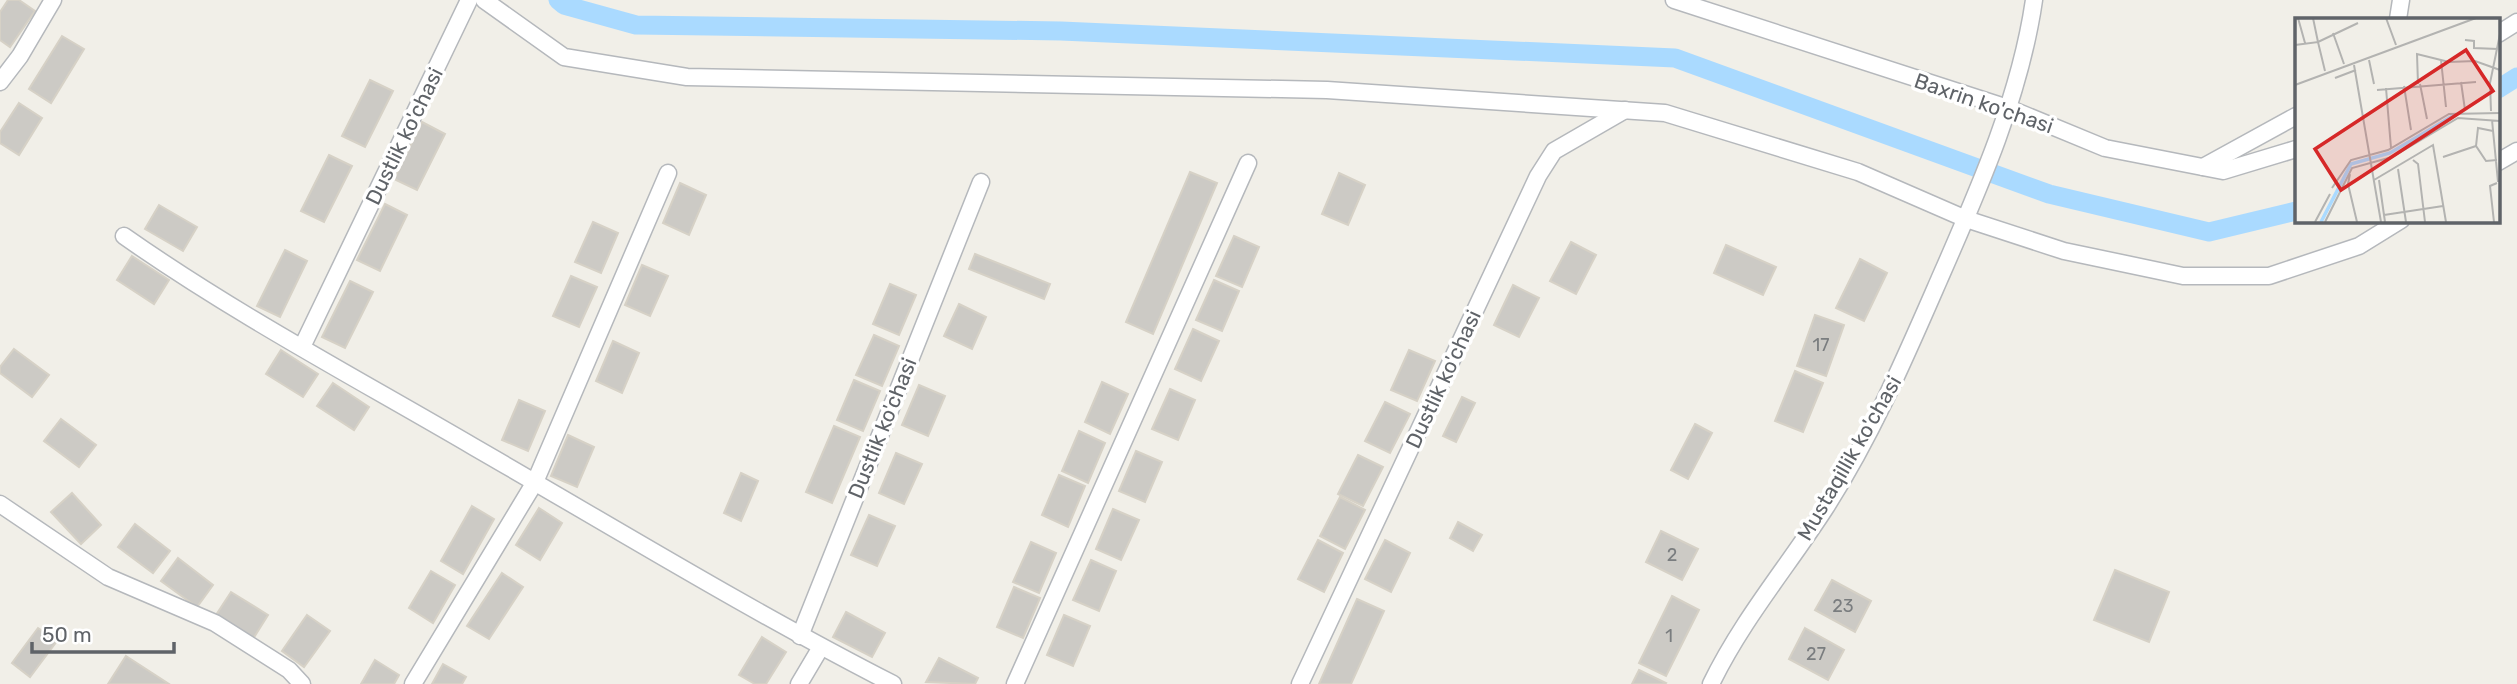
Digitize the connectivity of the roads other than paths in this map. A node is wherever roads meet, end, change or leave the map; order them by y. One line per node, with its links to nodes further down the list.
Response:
1 (53, 0): 10 (street)
2 (469, 0): 24 (street, Dustlik ko'chasi)
3 (484, 0): 12 (street)
4 (1674, 0): 11 (street, Baxrin ko'chasi)
5 (2034, 0): 11 (street, Mustaqillik ko'chasi)
6 (2402, 0): 7 (street)
7 (2398, 18)
8 (2517, 22): 9 (street)
9 (2500, 33)
10 (0, 82)
11 (2008, 108): 18 (street, Baxrin ko'chasi); 21 (street, Mustaqillik ko'chasi)
12 (1626, 110): 21 (street); 34 (street, Dustlik ko'chasi)
13 (2295, 117): 18 (street)
14 (2295, 150): 18 (street, Baxrin ko'chasi)
15 (2517, 150): 16 (street)
16 (2500, 161)
17 (1248, 163): 33 (street)
18 (2203, 167)
19 (668, 173): 25 (street)
20 (981, 182): 27 (street, Dustlik ko'chasi)
21 (1966, 219): 22 (street); 35 (street, Mustaqillik ko'chasi)
22 (2398, 222)
23 (124, 236): 24 (street)
24 (302, 347): 25 (street)
25 (535, 482): 27 (street); 30 (street)
26 (0, 504): 29 (street)
27 (800, 636): 28 (street)
28 (821, 647): 31 (street); 32 (street)
29 (302, 684)
30 (414, 684)
31 (799, 684)
32 (893, 684)
33 (1015, 684)
34 (1300, 684)
35 (1711, 684)

